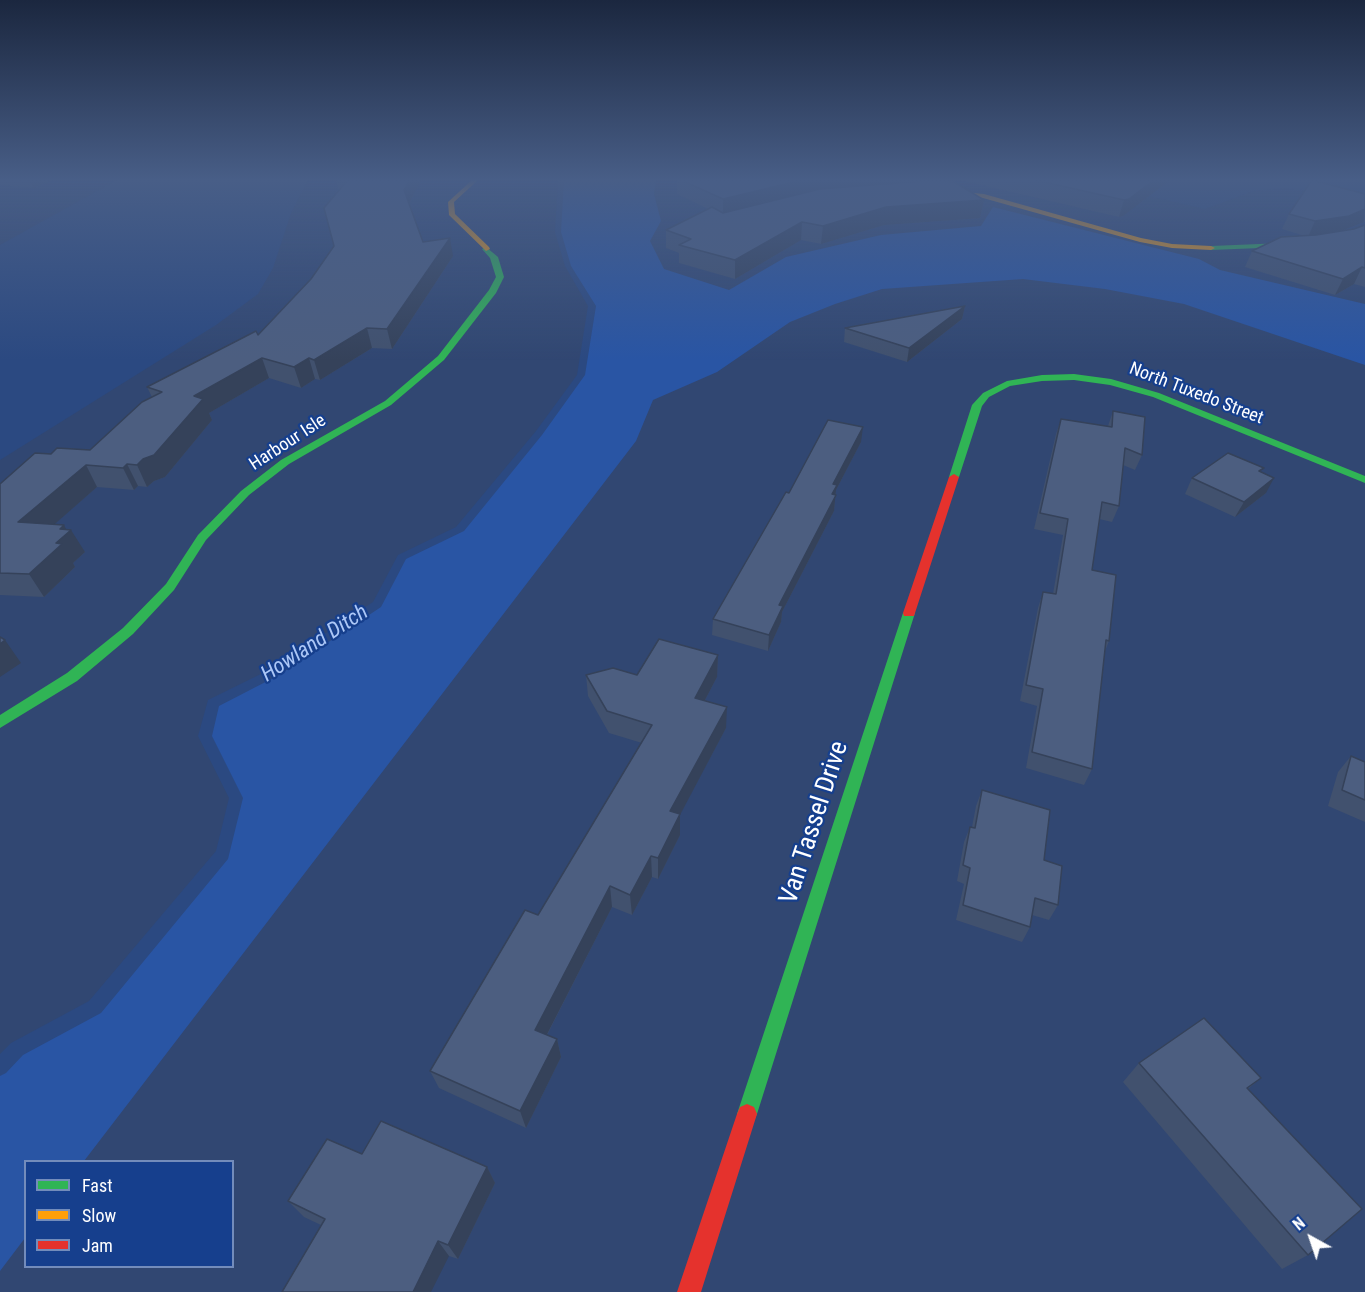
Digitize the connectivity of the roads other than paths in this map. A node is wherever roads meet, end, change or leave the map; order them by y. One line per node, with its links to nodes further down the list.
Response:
1 (477, 240): 6 (street, Harbour Isle)
2 (1142, 240): 3 (street)
3 (1328, 240)
4 (1007, 384): 5 (street, North Tuxedo Street); 7 (street, Van Tassel Drive)
5 (1365, 480)
6 (0, 722)
7 (688, 1292)

